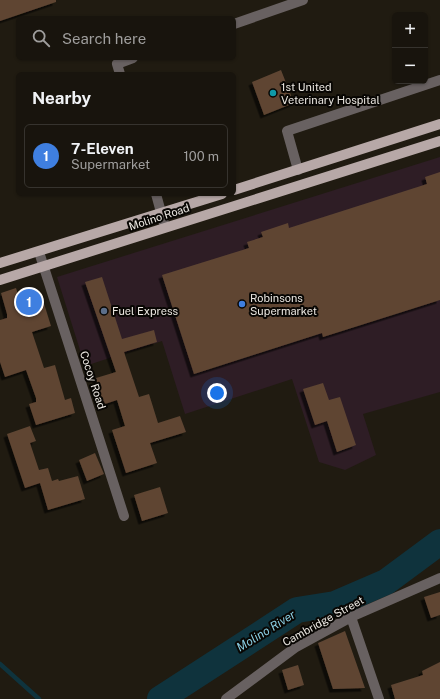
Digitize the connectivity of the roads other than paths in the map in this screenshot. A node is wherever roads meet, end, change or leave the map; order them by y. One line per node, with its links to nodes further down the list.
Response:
1 (303, 0): 2 (street)
2 (236, 23)
3 (128, 60): 4 (street)
4 (119, 72)
5 (440, 80): 8 (street)
6 (440, 124): 8 (main road)
7 (440, 141): 13 (main road, Molino Road)
8 (298, 170): 9 (main road)
9 (236, 189)
10 (156, 196): 12 (street)
11 (216, 196): 12 (main road, Molino Road)
12 (161, 214): 13 (street); 14 (main road, Molino Road)
13 (165, 228): 16 (main road, Molino Road)
14 (39, 252): 15 (main road, Molino Road); 16 (street, Cocoy Road)
15 (0, 264)
16 (44, 267): 17 (main road, Molino Road); 18 (street, Cocoy Road)
17 (0, 280)
18 (124, 516)
19 (440, 578): 20 (street, Cambridge Street)
20 (350, 617): 21 (street, Cambridge Street); 23 (street)
21 (242, 694): 22 (street, Cambridge Street)
22 (226, 699)
23 (380, 699)

